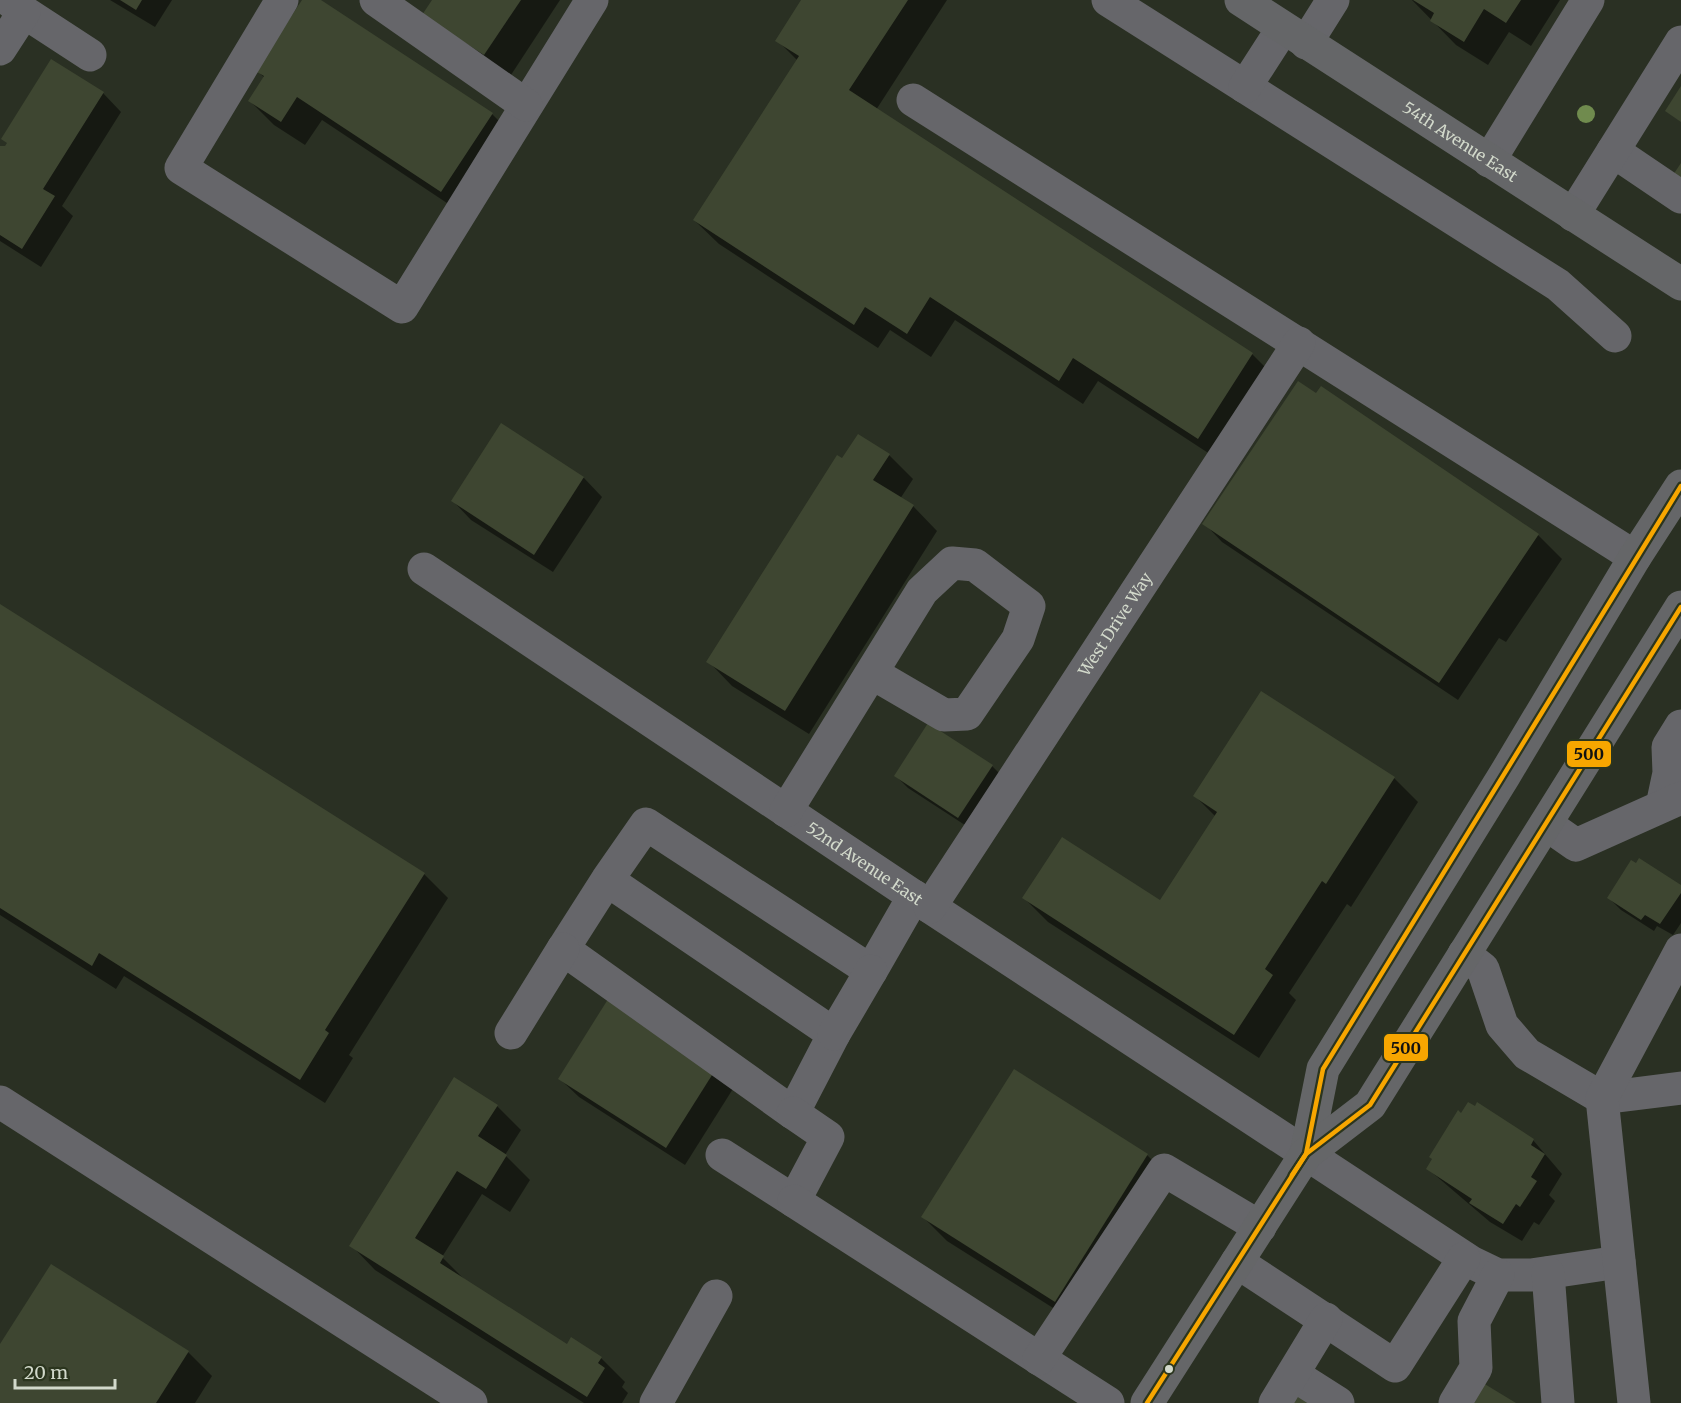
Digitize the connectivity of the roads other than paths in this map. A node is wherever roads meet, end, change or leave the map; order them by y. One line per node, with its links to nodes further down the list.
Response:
1 (282, 0): 15 (street)
2 (376, 0): 15 (street)
3 (592, 0): 15 (street)
4 (1108, 0): 13 (street)
5 (1241, 0): 9 (main road, 54th Avenue East)
6 (1333, 0): 9 (street)
7 (1588, 0): 17 (street)
8 (17, 6): 11 (street); 12 (street)
9 (1294, 36): 13 (street); 17 (main road, 54th Avenue East)
10 (1681, 42): 16 (street)
11 (0, 49)
12 (90, 55)
13 (1245, 87): 21 (street)
14 (913, 100): 22 (street)
15 (526, 105)
16 (1613, 151): 18 (street); 19 (street)
17 (1489, 161): 19 (main road, 54th Avenue East)
18 (1681, 197)
19 (1573, 215): 20 (main road, 54th Avenue East)
20 (1681, 284)
21 (1615, 336)
22 (1299, 344): 24 (street); 33 (street, West Drive Way)
23 (1681, 486): 24 (main road)
24 (1635, 557): 44 (main road)
25 (424, 569): 30 (street, 52nd Avenue East)
26 (1681, 607): 31 (main road)
27 (872, 673): 27 (street); 30 (street)
28 (1681, 726): 29 (street)
29 (1673, 785): 31 (street)
30 (786, 811): 33 (street, 52nd Avenue East)
31 (1546, 824): 36 (main road)
32 (608, 880): 34 (street); 37 (street); 39 (street)
33 (922, 902): 37 (street, West Drive Way); 44 (street, 52nd Avenue East)
34 (563, 949): 38 (street); 43 (street)
35 (1681, 950): 41 (street)
36 (1464, 954): 41 (street); 44 (main road)
37 (871, 972): 39 (street, West Drive Way)
38 (511, 1034)
39 (834, 1034): 43 (street, West Drive Way)
40 (1681, 1088): 41 (street)
41 (1602, 1098): 50 (street)
42 (0, 1102): 57 (street)
43 (793, 1113): 46 (street)
44 (1306, 1154): 47 (main road); 48 (street, 52nd Avenue East)
45 (722, 1155): 46 (street)
46 (795, 1201): 55 (street)
47 (1260, 1227): 49 (main road); 55 (street)
48 (1464, 1258): 52 (street, 52nd Avenue East); 54 (street)
49 (1237, 1262): 54 (street); 60 (main road)
50 (1619, 1262): 51 (street); 65 (street)
51 (1548, 1273): 52 (street); 64 (street)
52 (1498, 1275): 63 (street)
53 (716, 1296): 58 (street)
54 (1326, 1319): 56 (street)
55 (1039, 1359): 59 (street)
56 (1293, 1375): 61 (street); 62 (street)
57 (471, 1403)
58 (656, 1403)
59 (1108, 1403)
60 (1147, 1403)
61 (1275, 1403)
62 (1338, 1403)
63 (1455, 1403)
64 (1558, 1403)
65 (1634, 1403)

